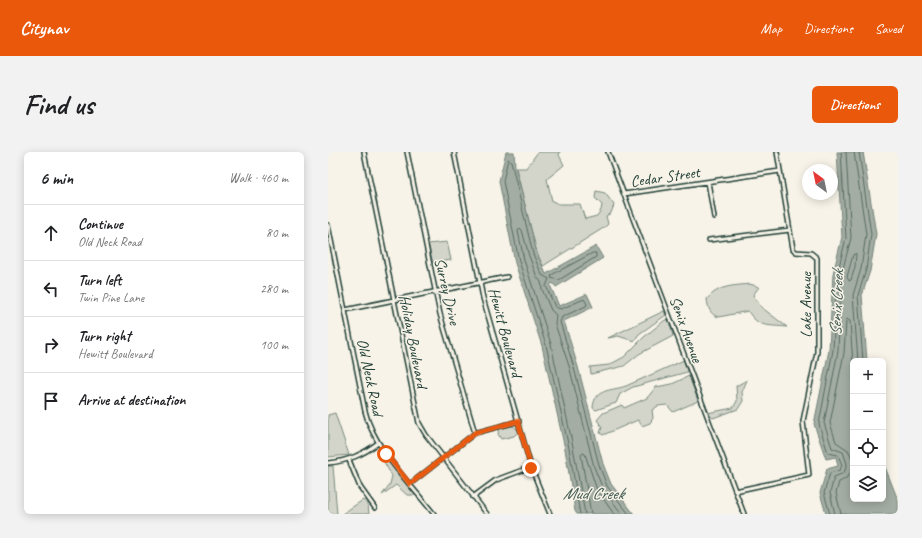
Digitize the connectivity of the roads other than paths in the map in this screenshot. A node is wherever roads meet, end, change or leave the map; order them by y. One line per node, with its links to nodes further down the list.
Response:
1 (364, 152): 16 (street, Holiday Boulevard)
2 (407, 152): 15 (street, Surrey Drive)
3 (454, 152): 14 (street, Hewitt Boulevard)
4 (608, 152): 8 (street, Senix Avenue)
5 (778, 152): 6 (street, Lake Avenue)
6 (780, 171): 7 (street, Cedar Street); 11 (street, Lake Avenue)
7 (708, 182): 8 (street, Cedar Street); 9 (street)
8 (624, 194): 26 (street, Senix Avenue)
9 (714, 217)
10 (328, 225): 17 (street, Old Neck Road)
11 (790, 230): 12 (street); 26 (street, Lake Avenue)
12 (709, 240)
13 (507, 276): 14 (street)
14 (480, 283): 15 (street); 18 (street, Hewitt Boulevard)
15 (435, 292): 16 (street); 19 (street, Surrey Drive)
16 (394, 300): 17 (street); 21 (street, Holiday Boulevard)
17 (346, 310): 20 (street, Old Neck Road)
18 (518, 421): 19 (street); 24 (street, Hewitt Boulevard)
19 (475, 433): 21 (street)
20 (378, 443): 22 (street); 25 (street, Old Neck Road)
21 (444, 457): 25 (street); 27 (street, Holiday Boulevard)
22 (350, 460): 23 (street); 28 (street)
23 (328, 463)
24 (531, 468): 27 (street); 31 (street, Hewitt Boulevard)
25 (410, 484): 29 (street, Old Neck Road)
26 (735, 491): 32 (street, Senix Avenue)
27 (473, 497): 30 (street, Holiday Boulevard)
28 (375, 508)
29 (434, 514)
30 (487, 514)
31 (550, 514)
32 (744, 514)

